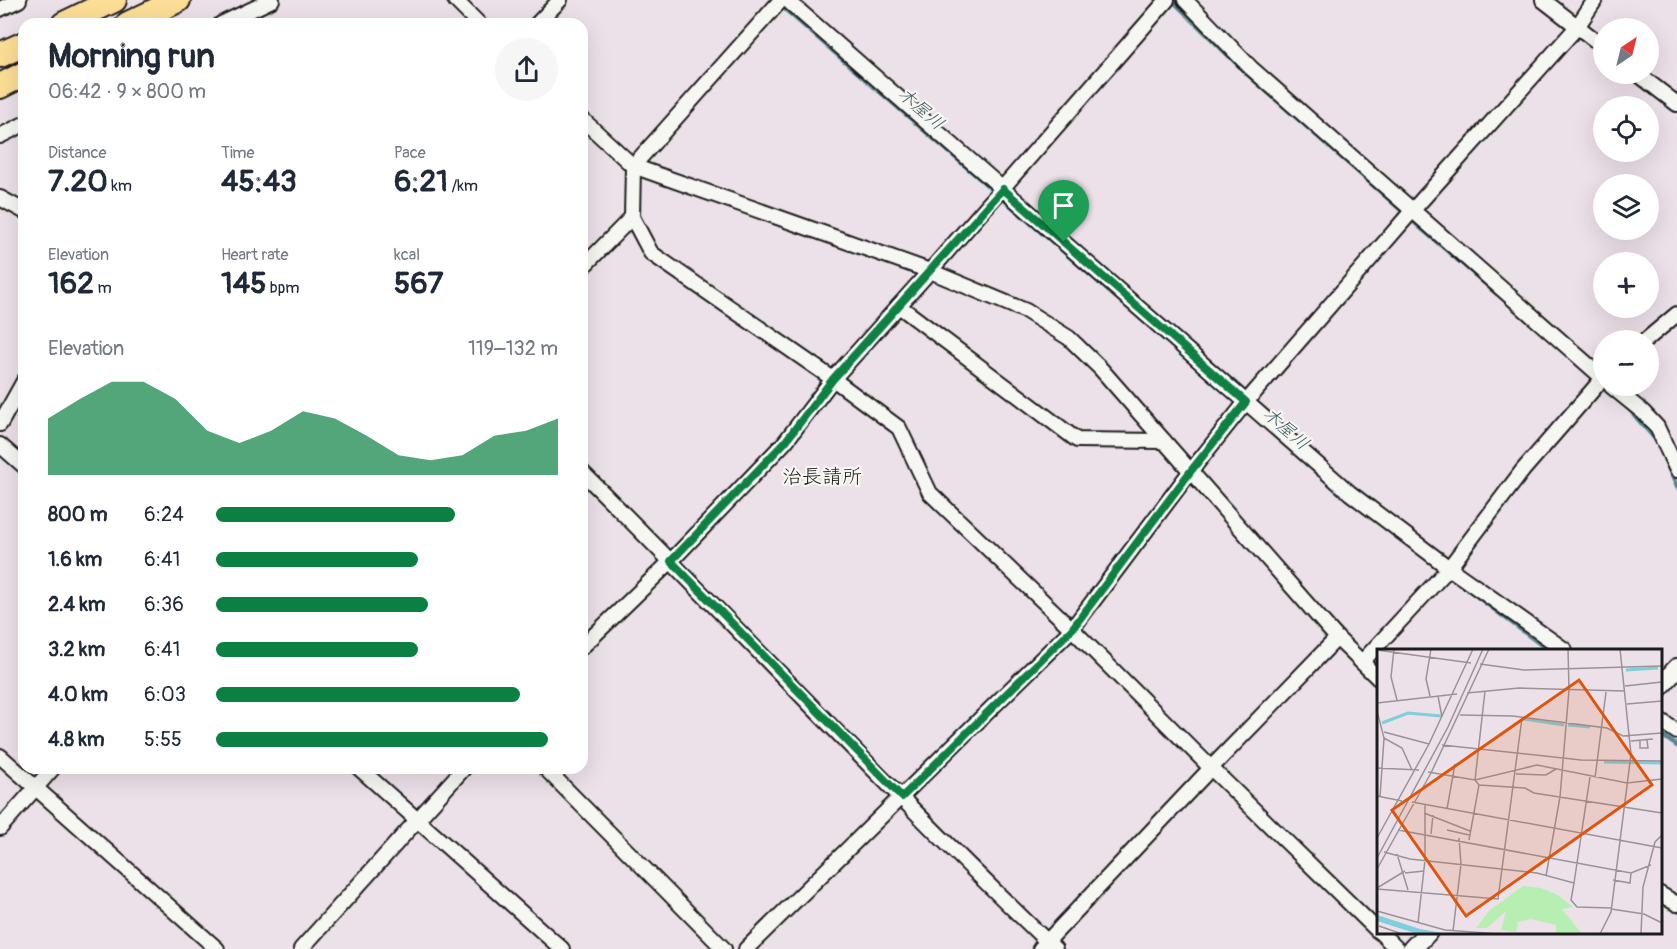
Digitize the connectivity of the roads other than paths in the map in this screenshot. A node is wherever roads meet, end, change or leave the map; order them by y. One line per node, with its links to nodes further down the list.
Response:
1 (19, 0): 12 (street)
2 (114, 0): 13 (highway)
3 (178, 0): 14 (highway)
4 (272, 0): 15 (street)
5 (455, 0): 16 (street)
6 (560, 0): 17 (street)
7 (1167, 0): 30 (street)
8 (1185, 0): 33 (street)
9 (1543, 0): 18 (street)
10 (1595, 0): 18 (street)
11 (782, 2): 29 (street); 30 (street)
12 (0, 9)
13 (76, 18)
14 (141, 18)
15 (234, 18)
16 (473, 18)
17 (543, 18)
18 (1577, 27): 19 (street); 33 (street)
19 (1593, 39)
20 (18, 47): 21 (highway)
21 (0, 55)
22 (18, 78): 24 (highway)
23 (1651, 84): 25 (street)
24 (0, 86)
25 (1677, 104)
26 (588, 125): 29 (street)
27 (18, 127): 28 (street)
28 (0, 136)
29 (633, 166): 34 (street); 36 (street)
30 (1000, 192): 36 (street); 45 (street)
31 (0, 198): 32 (street)
32 (18, 208)
33 (1412, 211): 40 (street); 45 (street)
34 (632, 217): 35 (street); 41 (street)
35 (588, 262)
36 (930, 271): 37 (street); 47 (street)
37 (899, 306): 41 (street); 47 (street)
38 (1677, 314): 39 (street)
39 (1658, 330)
40 (1593, 369)
41 (833, 379): 53 (street); 55 (street)
42 (18, 392): 46 (street)
43 (1593, 393): 54 (street)
44 (1624, 396): 50 (street)
45 (1243, 406): 51 (street); 54 (street)
46 (0, 424)
47 (1164, 441): 51 (street)
48 (0, 445): 49 (street)
49 (18, 461)
50 (1677, 470)
51 (1190, 472): 55 (street); 56 (street)
52 (588, 478): 53 (street)
53 (671, 561): 57 (street); 74 (street)
54 (1446, 571): 58 (street); 59 (street)
55 (1072, 629): 66 (street); 74 (street)
56 (1337, 638): 59 (street); 66 (street)
57 (588, 641)
58 (1561, 649)
59 (1362, 662): 61 (street)
60 (1677, 668): 62 (street)
61 (1377, 677)
62 (1662, 685)
63 (1662, 721): 64 (street)
64 (1677, 732)
65 (0, 756): 67 (street)
66 (1211, 768): 79 (street); 82 (street)
67 (18, 772)
68 (20, 774): 73 (street)
69 (47, 774): 73 (street)
70 (366, 774): 75 (street)
71 (459, 774): 75 (street)
72 (551, 774): 86 (street)
73 (35, 787): 76 (street); 83 (street)
74 (902, 797): 82 (street); 87 (street)
75 (418, 820): 84 (street); 85 (street)
76 (0, 828)
77 (1662, 895): 78 (street)
78 (1677, 904)
79 (1377, 930)
80 (1381, 934): 88 (street)
81 (1427, 934): 89 (street)
82 (1047, 946)
83 (217, 949)
84 (301, 949)
85 (562, 949)
86 (724, 949)
87 (746, 949)
88 (1397, 949)
89 (1412, 949)

